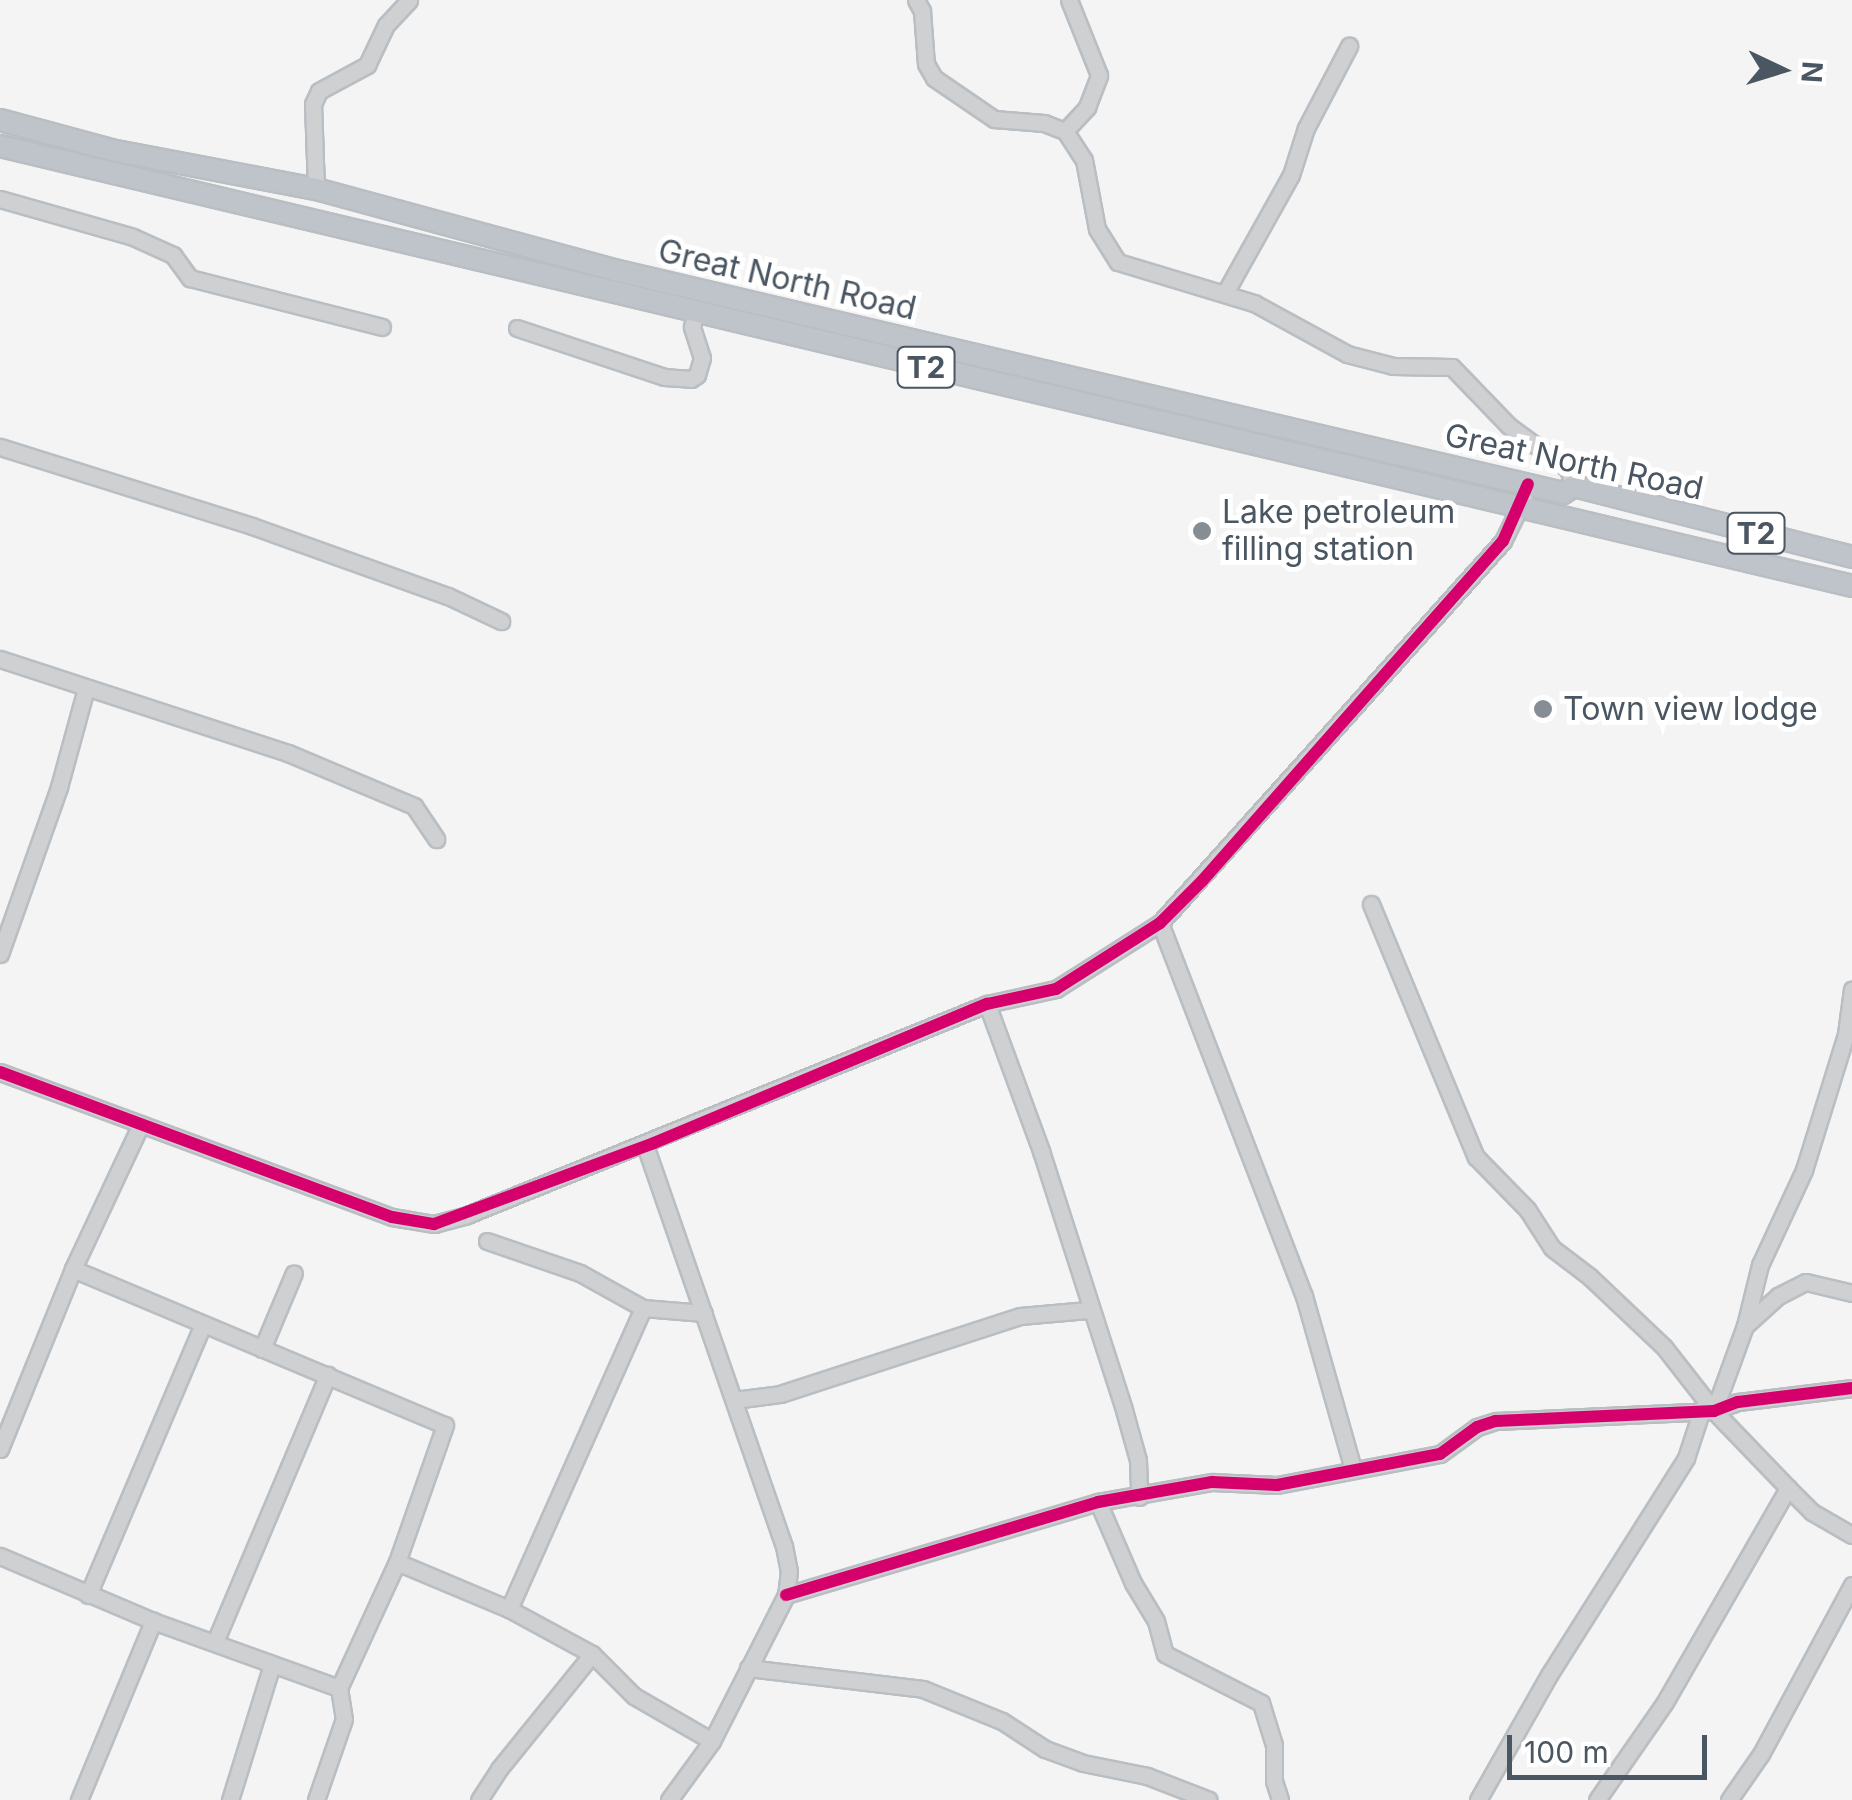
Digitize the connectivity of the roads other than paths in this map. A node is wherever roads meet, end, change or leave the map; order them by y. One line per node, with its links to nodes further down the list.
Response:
1 (410, 0): 8 (street)
2 (916, 0): 6 (street)
3 (1069, 0): 6 (street)
4 (1350, 46): 10 (street)
5 (0, 120): 8 (highway, Great North Road / T2)
6 (1065, 130): 10 (street)
7 (0, 146): 11 (highway, Great North Road / T2)
8 (316, 189): 15 (highway, Great North Road / T2)
9 (0, 198): 12 (street)
10 (1225, 293): 16 (street)
11 (696, 312): 13 (street); 17 (highway, Great North Road / T2)
12 (382, 328)
13 (517, 328)
14 (0, 447): 20 (street)
15 (1528, 484): 16 (highway, Great North Road / T2); 17 (street)
16 (1574, 486): 18 (highway, Great North Road / T2)
17 (1520, 507): 19 (highway, Great North Road / T2); 25 (street)
18 (1852, 557)
19 (1852, 586)
20 (501, 621)
21 (0, 659): 22 (street)
22 (86, 688): 23 (street); 26 (street)
23 (436, 839)
24 (1372, 904): 45 (street)
25 (1160, 923): 28 (street); 47 (street)
26 (0, 954)
27 (1852, 989): 40 (street)
28 (987, 1004): 31 (street); 37 (street)
29 (0, 1072): 30 (street)
30 (141, 1124): 31 (street); 33 (street)
31 (645, 1145): 38 (street)
32 (487, 1241): 36 (street)
33 (74, 1269): 39 (street); 46 (street)
34 (294, 1273): 41 (street)
35 (1852, 1293): 40 (street)
36 (644, 1308): 38 (street); 57 (street)
37 (1088, 1310): 44 (street); 49 (street)
38 (704, 1313): 44 (street)
39 (203, 1324): 41 (street); 55 (street)
40 (1744, 1326): 45 (street)
41 (262, 1349): 42 (street)
42 (328, 1375): 53 (street); 59 (street)
43 (1852, 1388): 45 (street)
44 (734, 1400): 56 (street)
45 (1708, 1410): 47 (street); 48 (street); 72 (street)
46 (0, 1448)
47 (1352, 1469): 49 (street)
48 (1788, 1488): 51 (street); 73 (street)
49 (1139, 1497): 50 (street)
50 (1098, 1502): 56 (street); 71 (street)
51 (1852, 1535)
52 (0, 1556): 55 (street)
53 (397, 1562): 57 (street); 63 (street)
54 (1852, 1584): 74 (street)
55 (88, 1595): 58 (street)
56 (786, 1595): 62 (street)
57 (510, 1609): 60 (street)
58 (153, 1621): 59 (street); 65 (street)
59 (214, 1642): 61 (street)
60 (592, 1654): 64 (street); 68 (street)
61 (272, 1664): 63 (street); 66 (street)
62 (748, 1668): 64 (street); 70 (street)
63 (339, 1688): 67 (street)
64 (712, 1742): 69 (street)
65 (79, 1800)
66 (230, 1800)
67 (316, 1800)
68 (479, 1800)
69 (669, 1800)
70 (1209, 1800)
71 (1280, 1800)
72 (1478, 1800)
73 (1597, 1800)
74 (1729, 1800)

